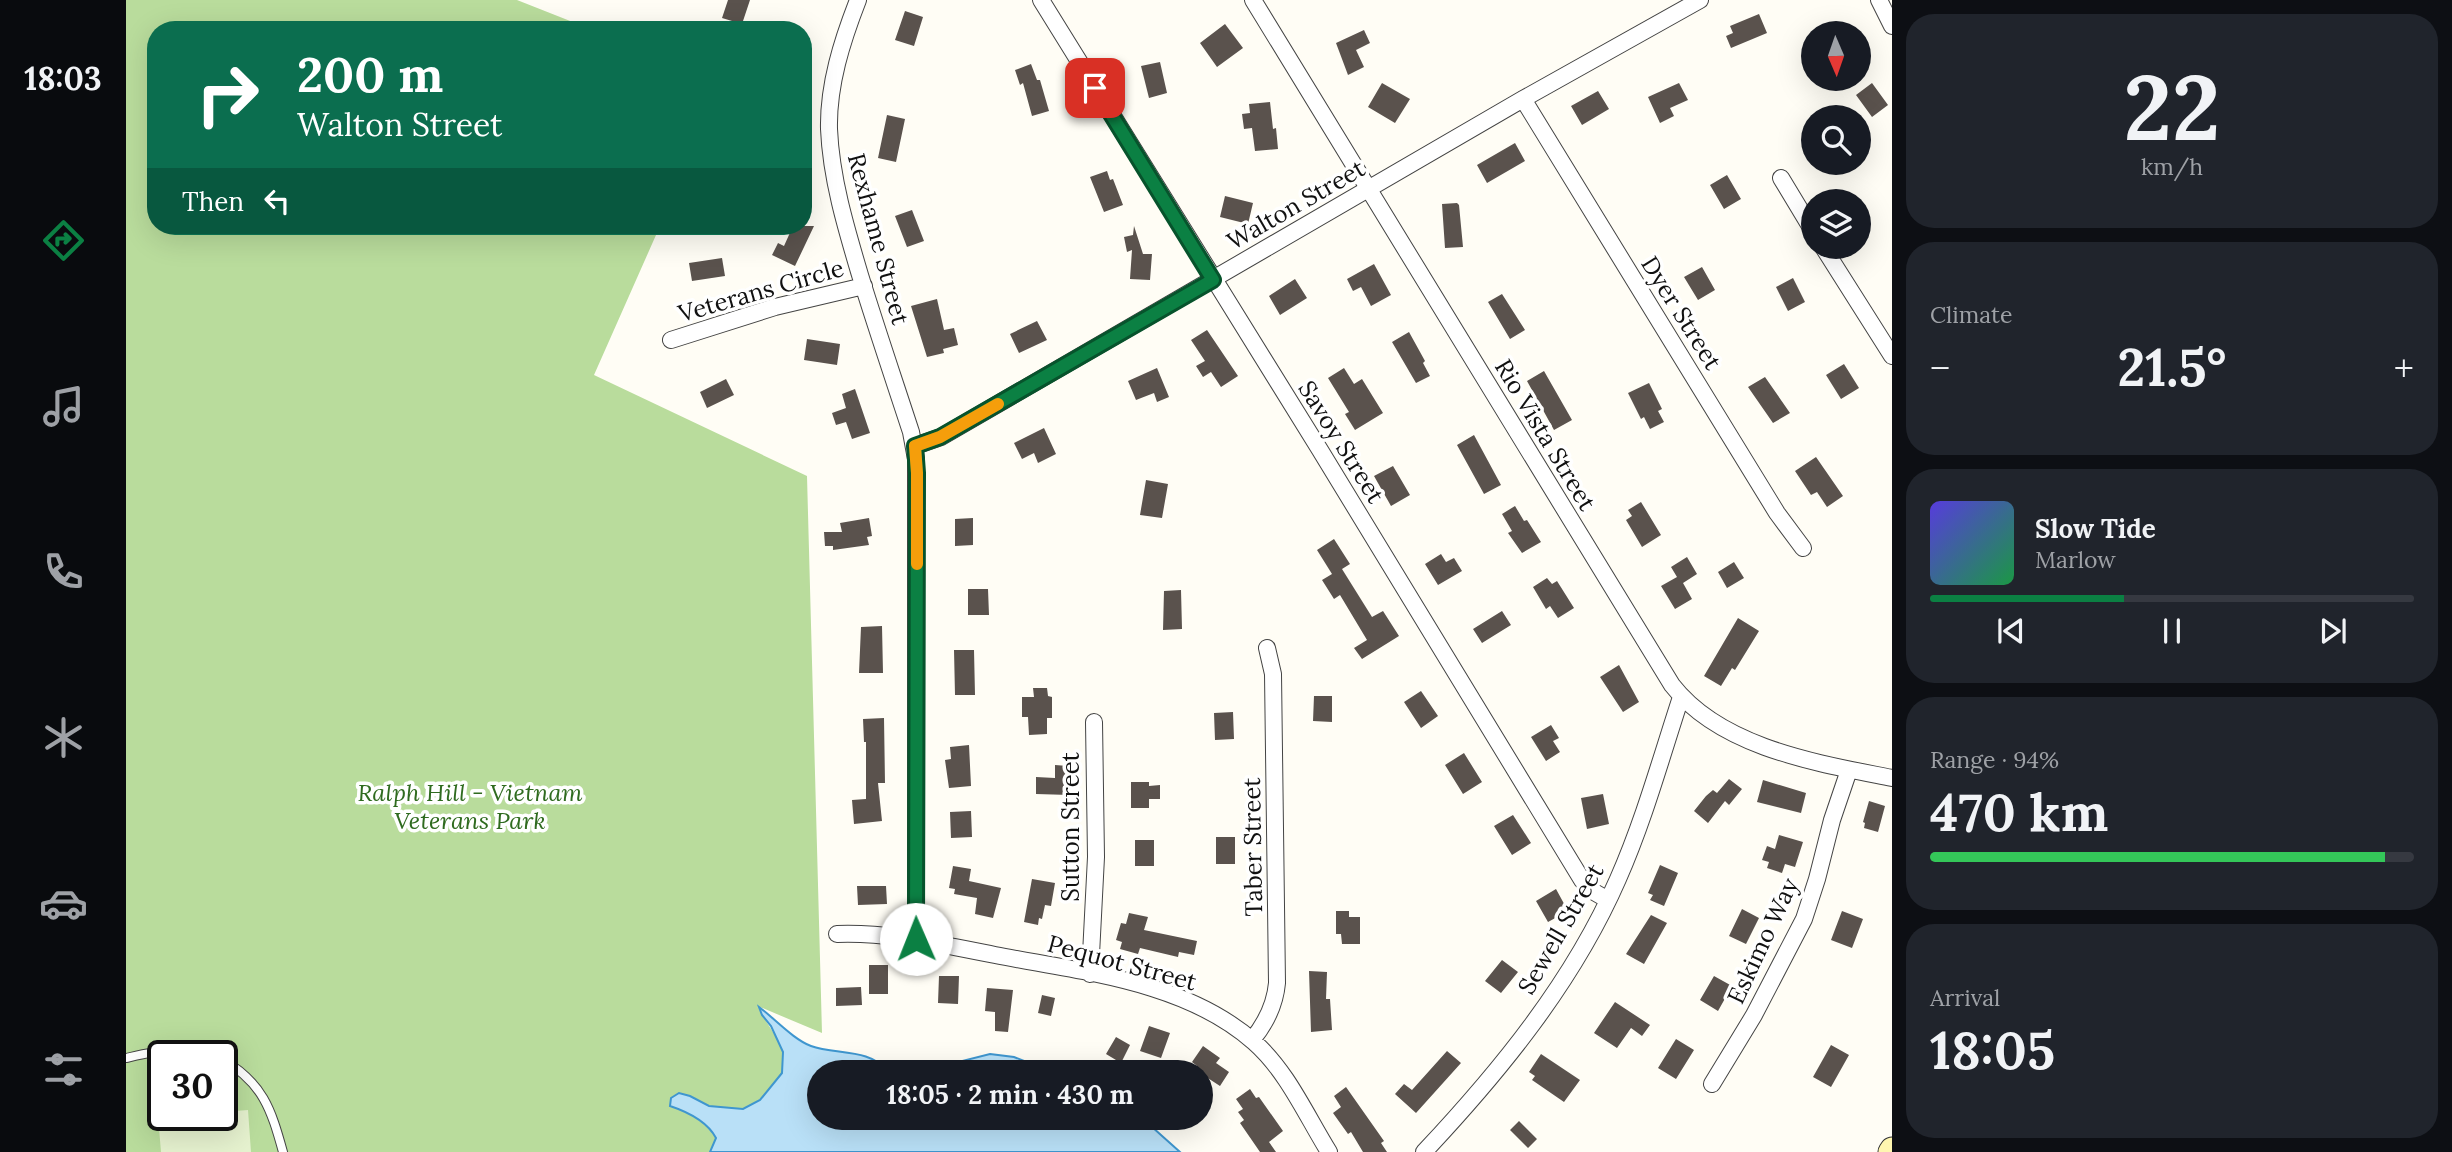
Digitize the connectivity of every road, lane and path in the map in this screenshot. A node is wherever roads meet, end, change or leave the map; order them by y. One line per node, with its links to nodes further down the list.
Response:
1 (858, 0): 13 (street, Rexhame Street)
2 (1041, 0): 12 (street, Savoy Street)
3 (1253, 0): 9 (street, Rio Vista Street)
4 (1700, 0): 7 (street, Walton Street)
5 (1879, 0): 6 (street)
6 (1892, 26)
7 (1523, 99): 9 (street, Walton Street); 17 (street, Dyer Street)
8 (1781, 178): 10 (street)
9 (1368, 189): 12 (street, Walton Street); 19 (street, Rio Vista Street)
10 (1801, 211)
11 (1831, 259): 15 (street)
12 (1213, 280): 16 (street, Walton Street); 23 (street, Savoy Street)
13 (864, 286): 14 (street, Veterans Circle); 16 (street, Rexhame Street)
14 (671, 340)
15 (1892, 356)
16 (915, 446): 25 (street, Rexhame Street)
17 (1803, 548)
18 (1267, 648): 27 (street, Taber Street)
19 (1681, 697): 21 (street, Rio Vista Street); 23 (street, Sewell Street)
20 (1094, 722): 26 (street, Sutton Street)
21 (1849, 769): 22 (street, Rio Vista Street); 31 (street, Eskimo Way)
22 (1892, 778)
23 (1608, 900): 34 (street, Sewell Street)
24 (837, 934): 25 (street, Pequot Street)
25 (916, 939): 26 (street, Pequot Street)
26 (1090, 974): 27 (street, Pequot Street)
27 (1252, 1040): 33 (street, Pequot Street)
28 (147, 1055): 29 (lane)
29 (126, 1058)
30 (238, 1070): 32 (lane)
31 (1712, 1084)
32 (283, 1152)
33 (1329, 1152)
34 (1424, 1152)

